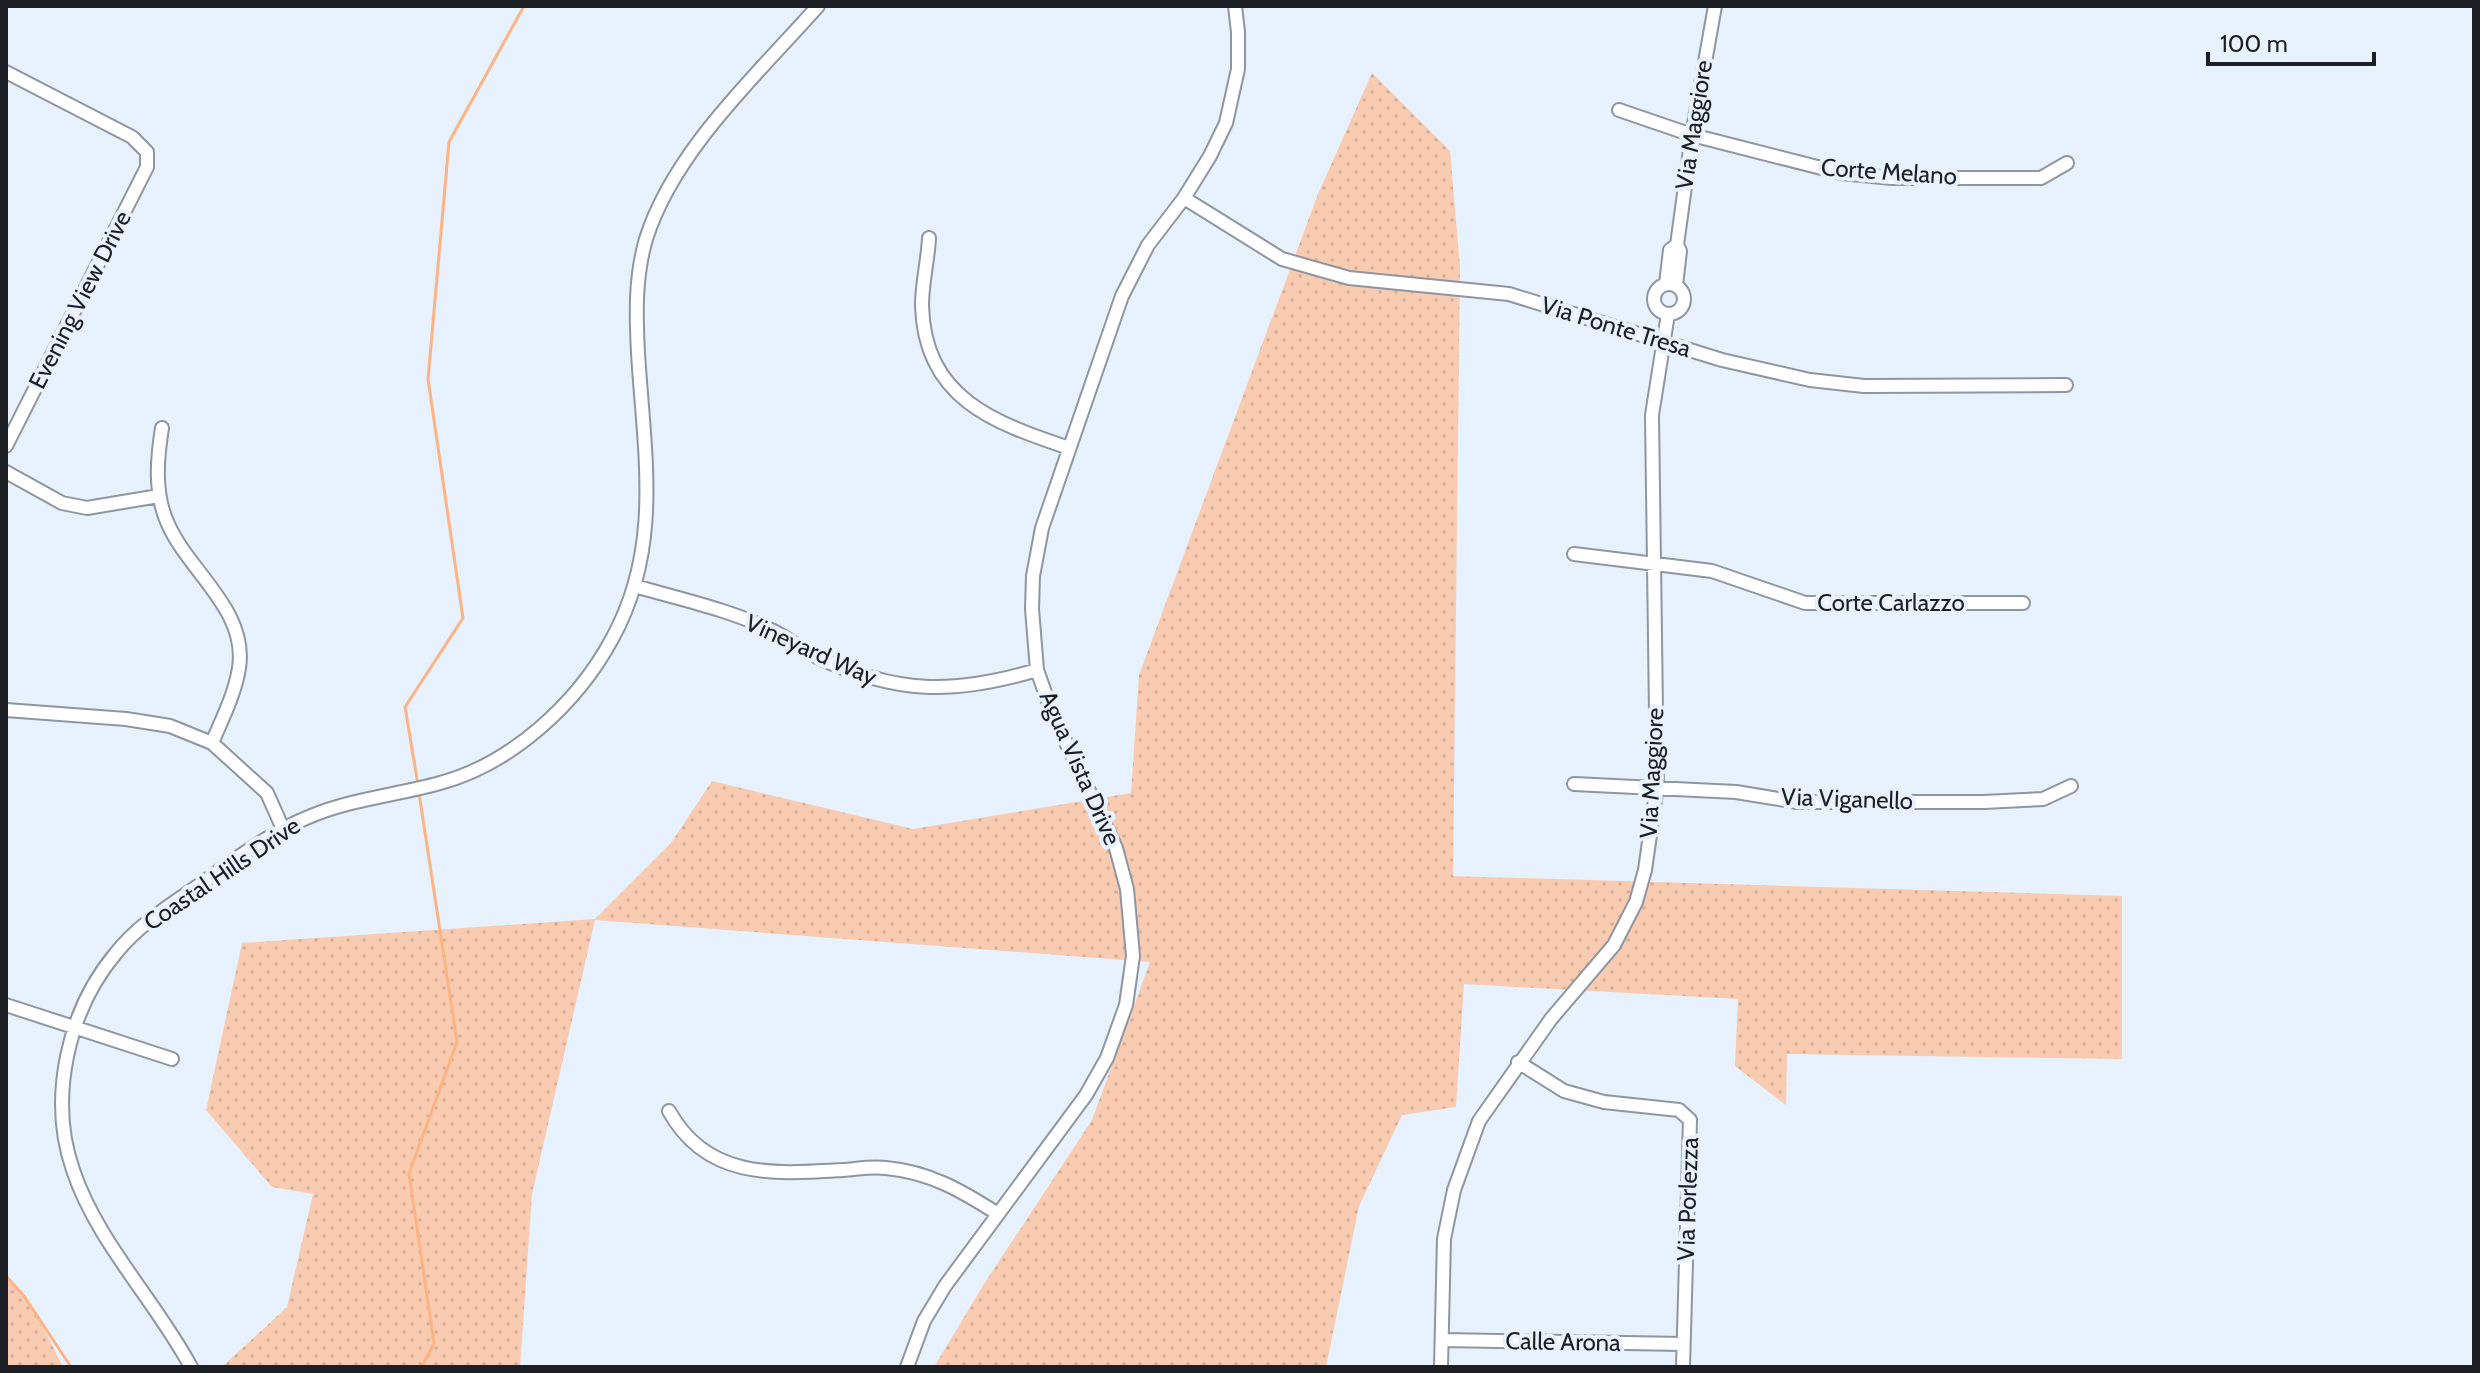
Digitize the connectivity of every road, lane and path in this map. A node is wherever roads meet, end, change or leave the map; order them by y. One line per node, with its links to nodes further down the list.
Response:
1 (818, 6): 21 (street, Coastal Hills Drive)
2 (1235, 6): 8 (street, Agua Vista Drive)
3 (1715, 6): 6 (street, Via Maggiore)
4 (6, 72): 15 (street, Evening View Drive)
5 (1619, 110): 6 (street, Corte Melano)
6 (1692, 135): 7 (street, Corte Melano); 10 (street, Via Maggiore)
7 (2067, 163)
8 (1184, 198): 12 (street, Via Ponte Tresa); 16 (street, Agua Vista Drive)
9 (929, 238): 16 (street)
10 (1671, 284): 11 (street); 11 (street)
11 (1668, 314): 12 (street, Via Maggiore)
12 (1665, 344): 13 (street, Via Ponte Tresa); 20 (street, Via Maggiore)
13 (2066, 385)
14 (162, 428): 18 (street)
15 (6, 446)
16 (1069, 448): 23 (street, Agua Vista Drive)
17 (6, 472): 18 (street)
18 (159, 496): 25 (street)
19 (1574, 554): 20 (street, Corte Carlazzo)
20 (1654, 566): 22 (street, Corte Carlazzo); 27 (street, Via Maggiore)
21 (635, 586): 23 (street, Vineyard Way); 29 (street, Coastal Hills Drive)
22 (2023, 603)
23 (1037, 670): 35 (street, Agua Vista Drive)
24 (6, 710): 25 (street)
25 (212, 743): 29 (street)
26 (1574, 784): 27 (street, Via Viganello)
27 (1657, 786): 28 (street, Via Viganello); 33 (street, Via Maggiore)
28 (2071, 786)
29 (283, 829): 31 (street, Coastal Hills Drive)
30 (6, 1005): 31 (street)
31 (75, 1026): 32 (street); 38 (street, Coastal Hills Drive)
32 (172, 1059)
33 (1518, 1062): 36 (street, Via Maggiore); 37 (street, Via Porlezza)
34 (669, 1111): 35 (street)
35 (998, 1214): 39 (street, Agua Vista Drive)
36 (1443, 1340): 37 (street, Calle Arona); 40 (street, Via Maggiore)
37 (1683, 1344): 41 (street, Via Porlezza)
38 (191, 1367)
39 (907, 1367)
40 (1441, 1367)
41 (1683, 1367)

